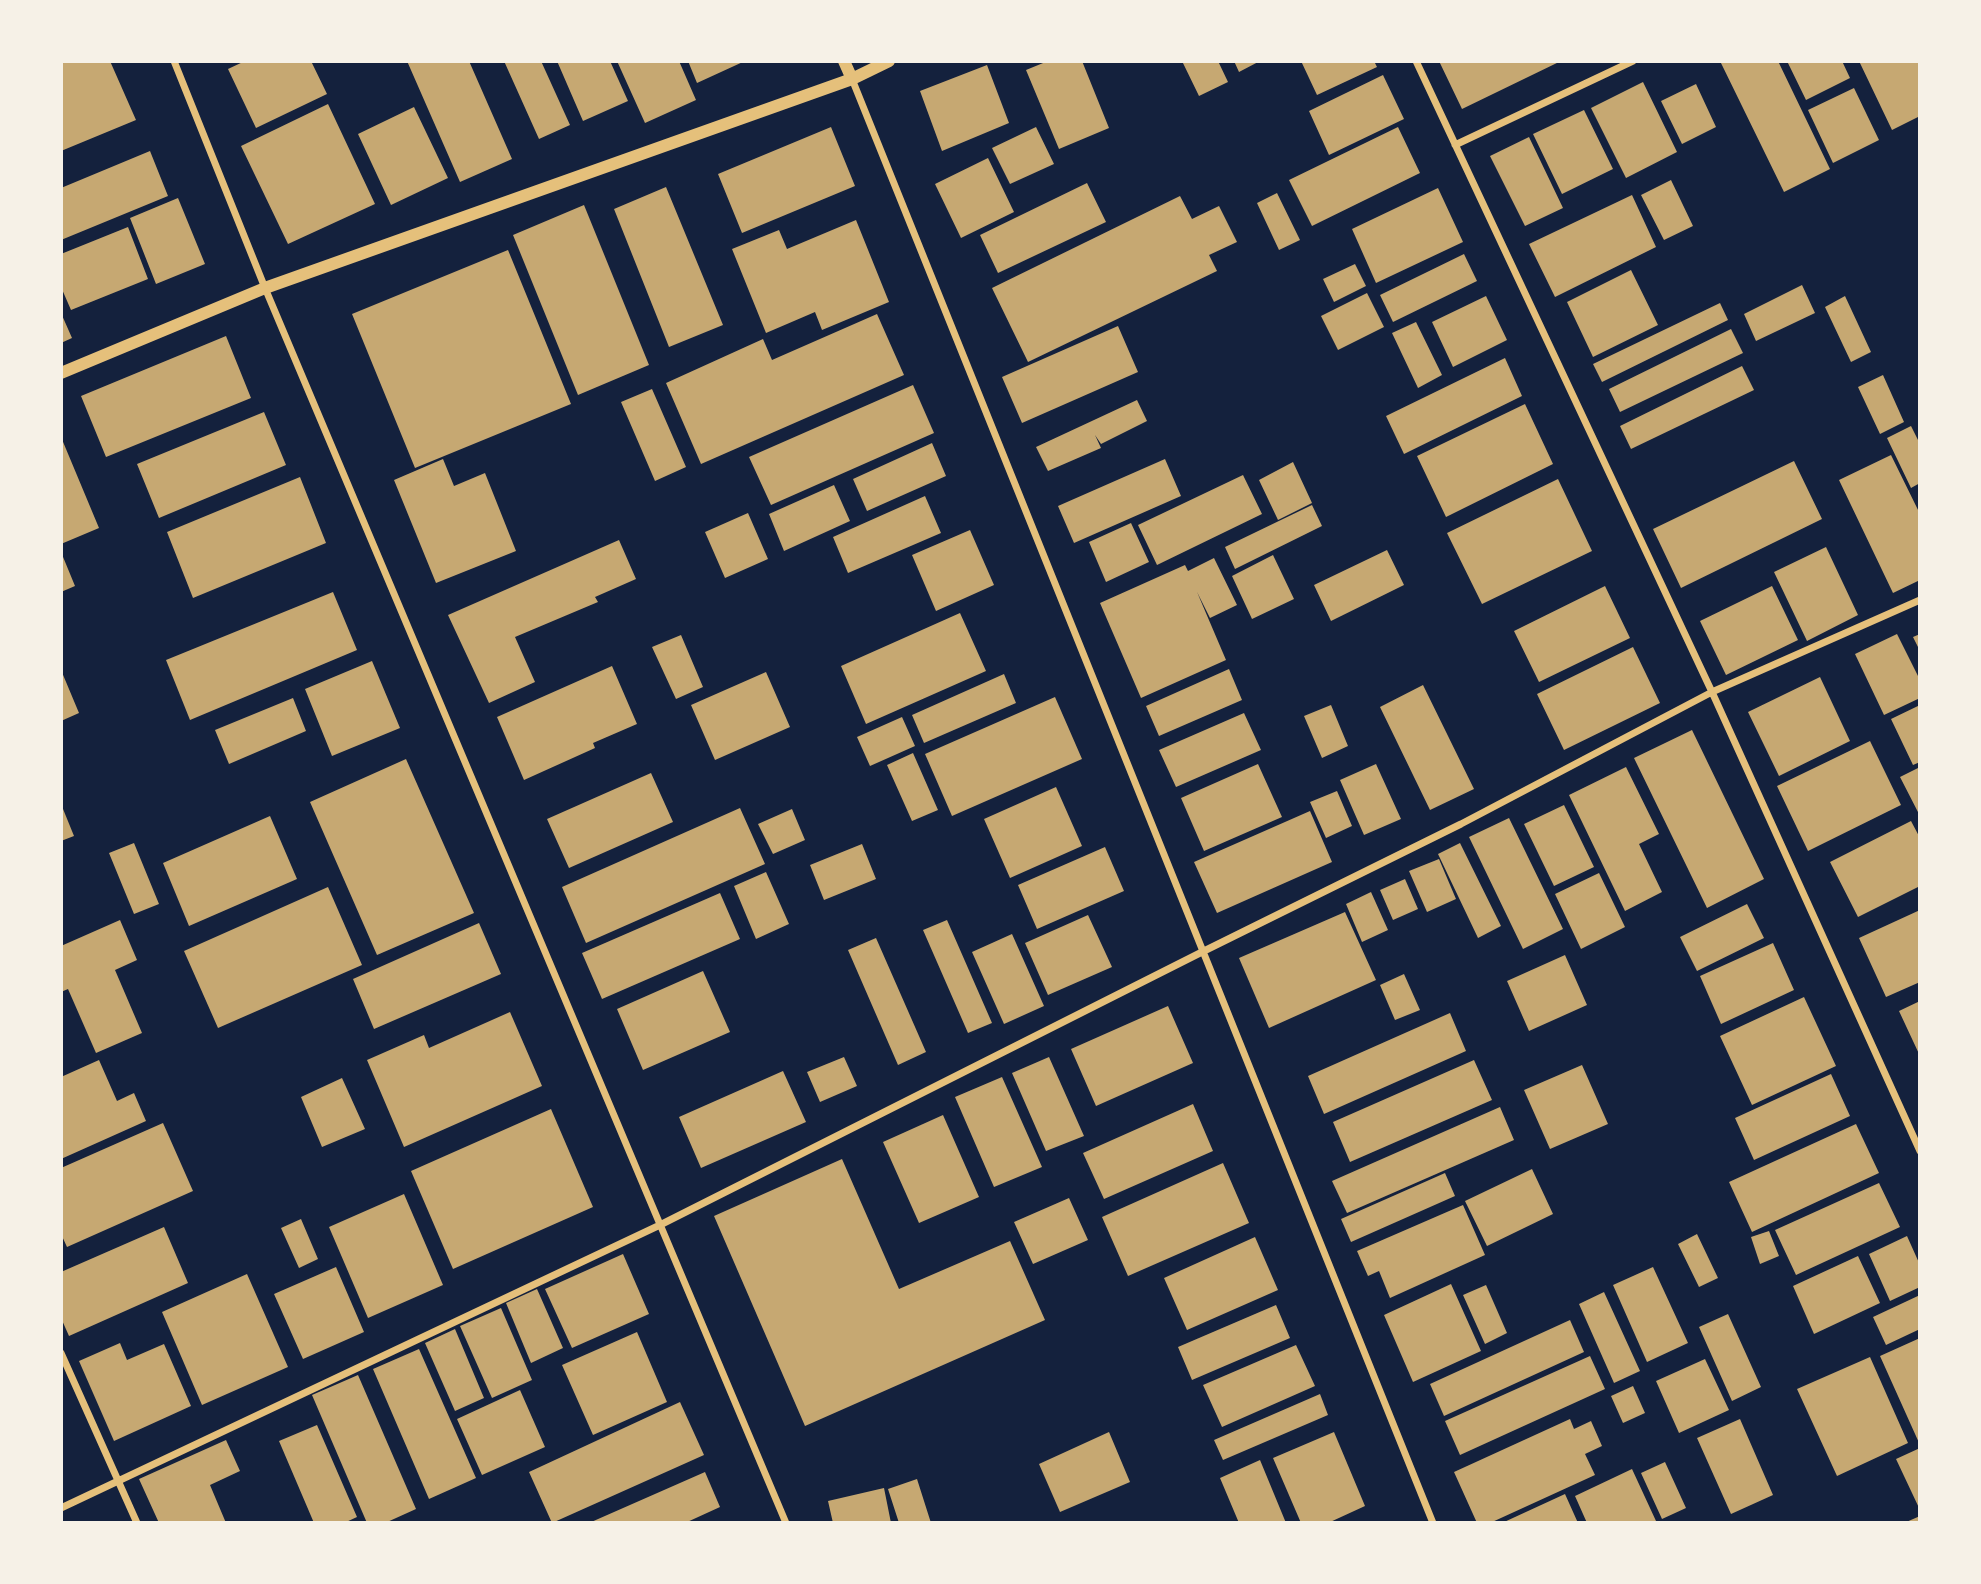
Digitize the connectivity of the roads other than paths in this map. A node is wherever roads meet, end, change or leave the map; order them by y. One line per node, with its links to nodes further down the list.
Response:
1 (174, 61): 8 (street)
2 (844, 61): 6 (street)
3 (889, 61): 6 (street)
4 (1416, 61): 7 (street)
5 (1633, 61): 7 (street)
6 (852, 79): 8 (street); 12 (street)
7 (1455, 145): 11 (street)
8 (265, 288): 9 (street); 14 (street)
9 (61, 373)
10 (1920, 600): 11 (street)
11 (1712, 692): 12 (street); 13 (street)
12 (1204, 951): 14 (street); 20 (street)
13 (1920, 1151)
14 (660, 1225): 16 (street); 19 (street)
15 (61, 1353): 16 (street)
16 (118, 1483): 17 (street); 18 (street)
17 (61, 1508)
18 (136, 1523)
19 (786, 1523)
20 (1433, 1523)

